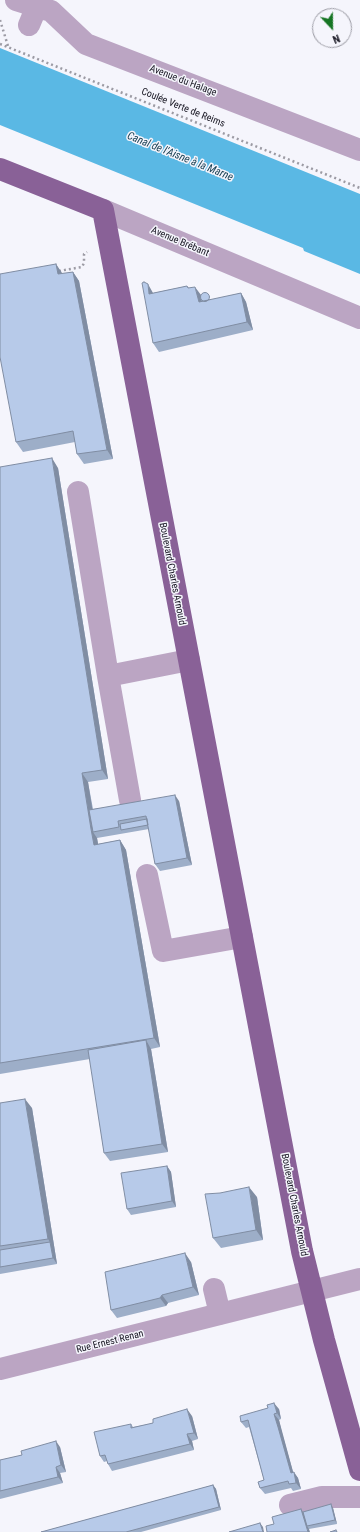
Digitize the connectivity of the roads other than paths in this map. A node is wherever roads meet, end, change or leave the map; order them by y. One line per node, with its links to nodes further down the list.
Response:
1 (16, 0): 2 (street, Avenue du Halage)
2 (43, 10): 3 (street, Avenue du Halage)
3 (360, 150)
4 (0, 169): 5 (main road, Avenue Brébant)
5 (103, 210): 6 (street, Avenue Brébant); 8 (main road, Boulevard Charles Arnould)
6 (360, 318)
7 (78, 492): 9 (street)
8 (189, 660): 9 (street); 12 (main road, Boulevard Charles Arnould)
9 (108, 676): 10 (street)
10 (130, 800)
11 (147, 874): 12 (street)
12 (242, 937): 15 (main road, Boulevard Charles Arnould)
13 (360, 1279): 15 (street, Rue Ernest Renan)
14 (214, 1289): 16 (street)
15 (312, 1291): 16 (street, Rue Ernest Renan); 18 (main road, Boulevard Charles Arnould)
16 (220, 1314): 17 (street, Rue Ernest Renan)
17 (0, 1369)
18 (360, 1470)
19 (360, 1497): 20 (street)
20 (290, 1505)

